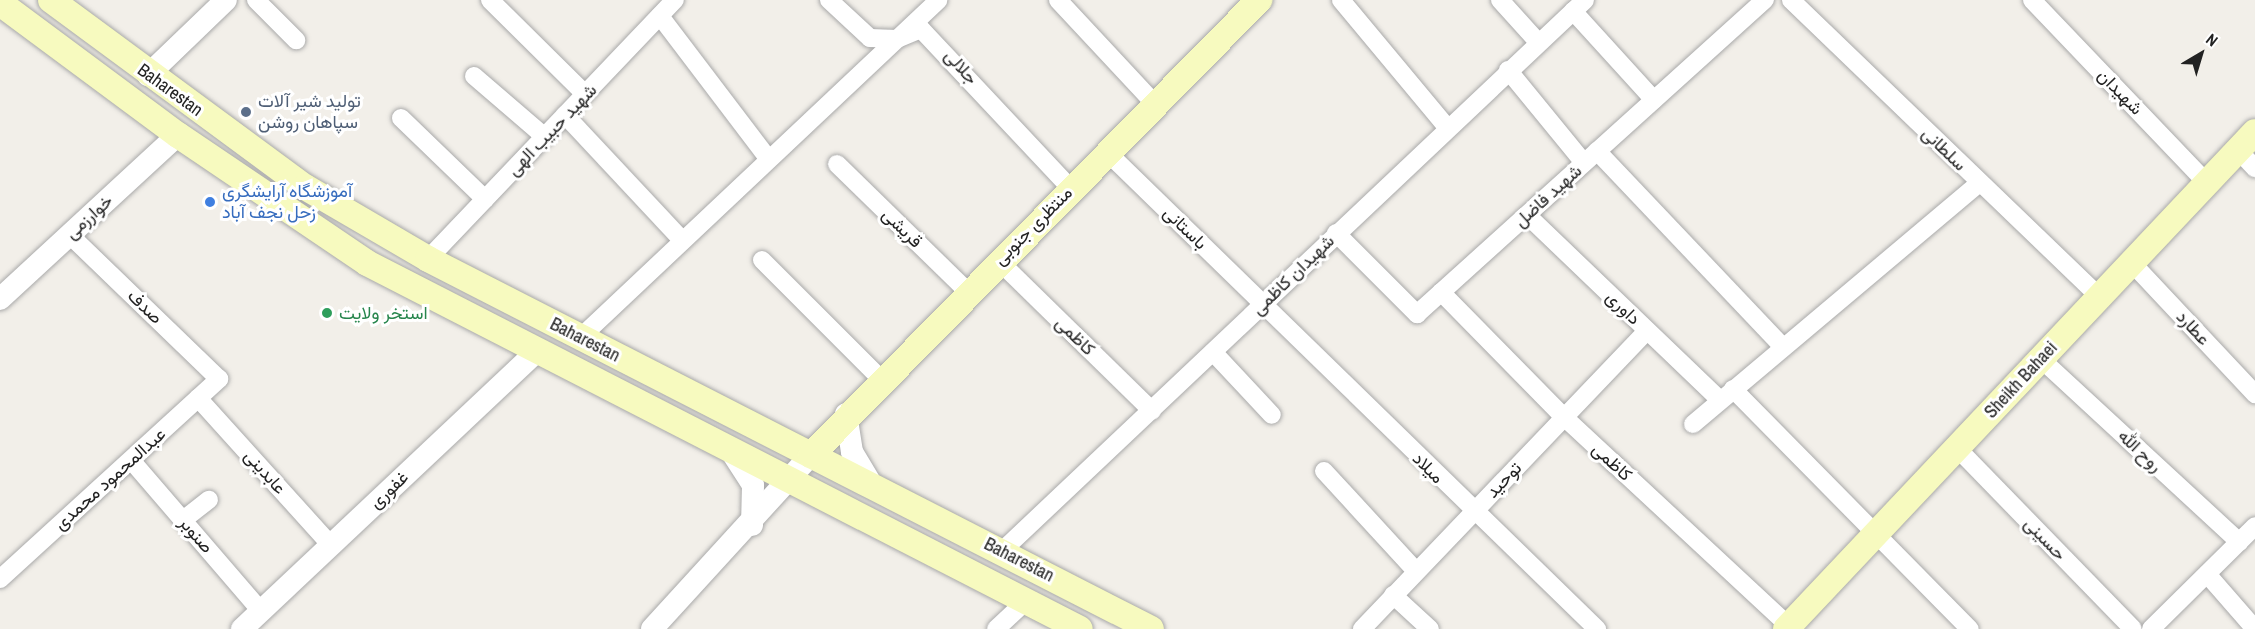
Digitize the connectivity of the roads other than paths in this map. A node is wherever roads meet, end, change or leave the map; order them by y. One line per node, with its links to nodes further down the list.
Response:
1 (51, 0): 22 (main road, Baharestan)
2 (226, 0): 22 (street)
3 (256, 0): 19 (street)
4 (490, 0): 24 (street)
5 (675, 0): 17 (street, شهید حبیب الهی)
6 (829, 0): 18 (street, جلالی)
7 (938, 0): 18 (street)
8 (1058, 0): 26 (street)
9 (1259, 0): 26 (main road, منتظری جنوبی)
10 (1341, 0): 29 (street)
11 (1500, 0): 20 (street)
12 (1791, 0): 37 (street, سلطانی)
13 (2032, 0): 38 (street, شهیدان)
14 (0, 3): 30 (main road, Baharestan)
15 (1756, 3): 25 (street, شهید فاضل)
16 (1579, 5): 20 (street, شهیدان کاظمی); 25 (street)
17 (660, 16): 24 (street, شهید حبیب الهی); 34 (street)
18 (897, 39): 34 (street); 39 (street, جلالی)
19 (296, 40)
20 (1538, 42): 21 (street, شهیدان کاظمی)
21 (1508, 70): 29 (street, شهیدان کاظمی); 35 (street)
22 (148, 75): 45 (main road, Baharestan)
23 (474, 76): 31 (street)
24 (585, 94): 27 (street, شهید حبیب الهی)
25 (1654, 100): 35 (street, شهید فاضل)
26 (1155, 104): 33 (main road, منتظری جنوبی)
27 (565, 115): 31 (street, شهید حبیب الهی); 44 (street)
28 (401, 118): 40 (street)
29 (1446, 126): 42 (street, شهیدان کاظمی)
30 (178, 135): 43 (street, خوارزمی); 57 (main road, Baharestan)
31 (545, 137): 40 (street, شهید حبیب الهی)
32 (2249, 150): 38 (main road, Sheikh Bahaei)
33 (1107, 152): 39 (main road, منتظری جنوبی); 53 (street, باستانی)
34 (767, 157): 44 (street)
35 (1591, 157): 41 (street, شهید فاضل); 56 (street)
36 (837, 164): 49 (street, قریشی)
37 (1979, 183): 51 (street, سلطانی); 56 (street)
38 (2207, 183): 48 (main road, Sheikh Bahaei)
39 (1071, 189): 47 (main road, منتظری جنوبی)
40 (485, 199): 45 (street, شهید حبیب الهی)
41 (1527, 215): 50 (street, شهید فاضل); 54 (street, داوری)
42 (1336, 233): 50 (street, شهید فاضل); 53 (street, شهیدان کاظمی)
43 (70, 235): 52 (street, خوارزمی); 60 (street, صدف)
44 (680, 238): 55 (street)
45 (428, 259): 55 (main road, Baharestan)
46 (762, 260): 61 (street)
47 (999, 261): 49 (main road, منتظری جنوبی); 65 (street, کاظمی)
48 (2132, 263): 51 (main road, Sheikh Bahaei); 62 (street, عطارد)
49 (968, 292): 61 (main road, منتظری جنوبی)
50 (1441, 292): 68 (street, کاظمی)
51 (2100, 297): 59 (main road, Sheikh Bahaei)
52 (0, 298)
53 (1263, 304): 58 (street, شهیدان کاظمی); 78 (street, میلاد)
54 (1647, 331): 63 (street, داوری); 68 (street, توحید)
55 (580, 337): 72 (main road, Baharestan)
56 (1783, 347): 63 (street)
57 (536, 352): 70 (main road, Baharestan); 84 (street, غفوری)
58 (1213, 352): 65 (street, شهیدان کاظمی); 67 (street)
59 (2041, 359): 71 (main road, Sheikh Bahaei); 83 (street, روح الله)
60 (219, 379): 64 (street, عبدالمحمود محمدی)
61 (881, 379): 66 (main road, منتظری جنوبی)
62 (2255, 394)
63 (1727, 395): 69 (street); 82 (street, داوری)
64 (198, 398): 73 (street, عبدالمحمود محمدی); 84 (street, عابدینی)
65 (1152, 411): 85 (street, شهیدان کاظمی)
66 (846, 414): 72 (main road, منتظری جنوبی); 76 (street)
67 (1272, 415)
68 (1564, 417): 78 (street, توحید); 92 (street, کاظمی)
69 (1693, 424)
70 (728, 447): 75 (main road, Baharestan); 80 (street)
71 (1957, 448): 82 (main road, Sheikh Bahaei); 102 (street, حسینی)
72 (811, 455): 75 (street); 76 (main road, Baharestan)
73 (131, 460): 79 (street, صنوبر); 88 (street, عبدالمحمود محمدی)
74 (1323, 471): 86 (street)
75 (791, 476): 80 (street); 90 (main road, Baharestan)
76 (872, 485): 85 (main road, Baharestan)
77 (209, 500): 79 (street)
78 (1473, 512): 86 (street, توحید); 100 (street, میلاد)
79 (183, 520): 91 (street, صنوبر)
80 (752, 525): 94 (street)
81 (2255, 526): 83 (street)
82 (1876, 534): 92 (main road, Sheikh Bahaei); 101 (street, داوری)
83 (2239, 542): 87 (street)
84 (331, 545): 91 (street, غفوری)
85 (1002, 551): 97 (main road, Baharestan)
86 (1416, 571): 89 (street, توحید)
87 (2207, 574): 103 (street); 104 (street)
88 (0, 579)
89 (1393, 595): 98 (street, توحید); 99 (street)
90 (1026, 602): 95 (street); 96 (main road, Baharestan)
91 (261, 611): 93 (street, غفوری)
92 (1787, 627)
93 (242, 629)
94 (652, 629)
95 (996, 629)
96 (1080, 629)
97 (1151, 629)
98 (1362, 629)
99 (1430, 629)
100 (1597, 629)
101 (1970, 629)
102 (2133, 629)
103 (2151, 629)
104 (2255, 629)

